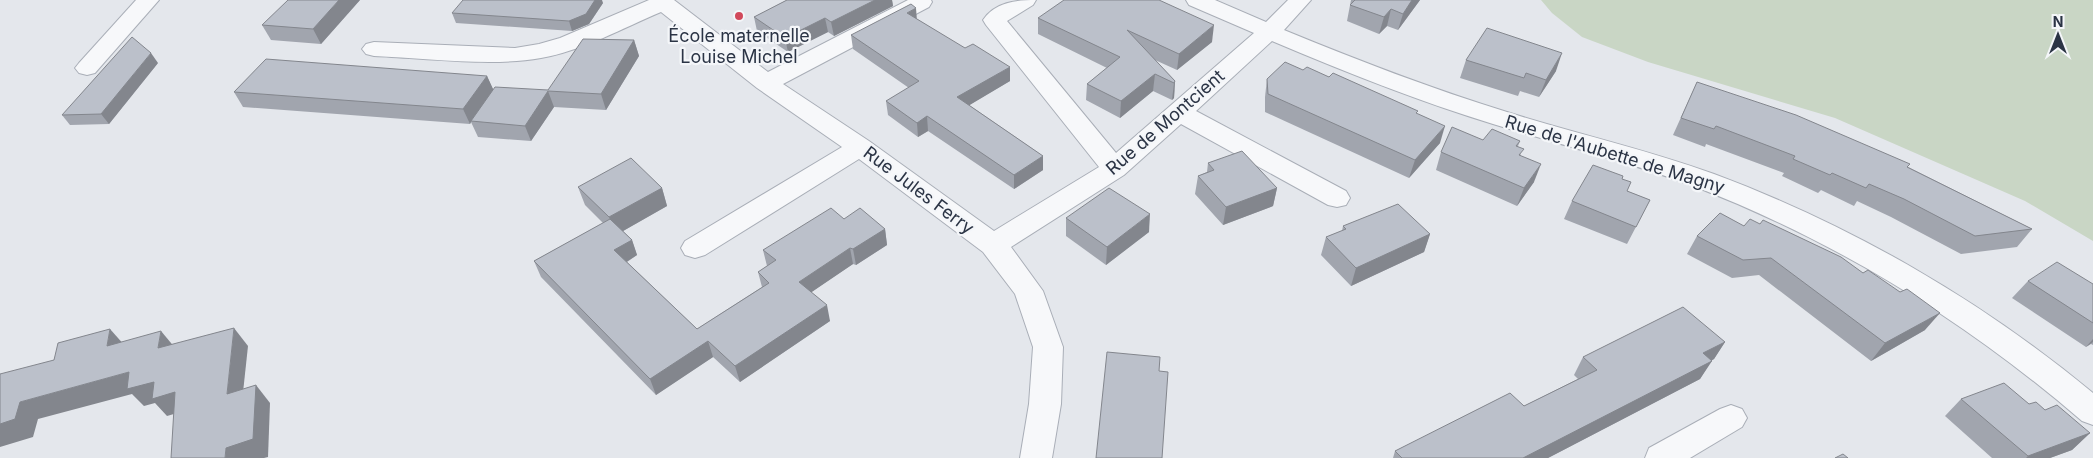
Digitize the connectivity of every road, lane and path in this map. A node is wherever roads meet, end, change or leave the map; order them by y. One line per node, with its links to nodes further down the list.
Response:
1 (148, 0): 9 (street)
2 (1025, 0): 13 (street)
3 (1197, 0): 7 (street, Rue de l'Aubette de Magny)
4 (1300, 0): 7 (street, Rue de Montcient)
5 (661, 1): 8 (street); 10 (street, Rue Jules Ferry)
6 (921, 2): 10 (street)
7 (1269, 32): 11 (street, Rue de Montcient); 17 (street, Rue de l'Aubette de Magny)
8 (374, 49)
9 (87, 68)
10 (766, 83): 12 (street, Rue Jules Ferry)
11 (1179, 112): 13 (street, Rue de Montcient); 14 (street)
12 (860, 147): 15 (street, Rue Jules Ferry); 16 (street)
13 (1115, 169): 15 (street, Rue de Montcient)
14 (1337, 198)
15 (993, 245): 19 (street, Rue Jules Ferry)
16 (695, 248)
17 (2093, 412)
18 (1731, 418): 20 (street)
19 (1036, 458)
20 (1661, 458)

